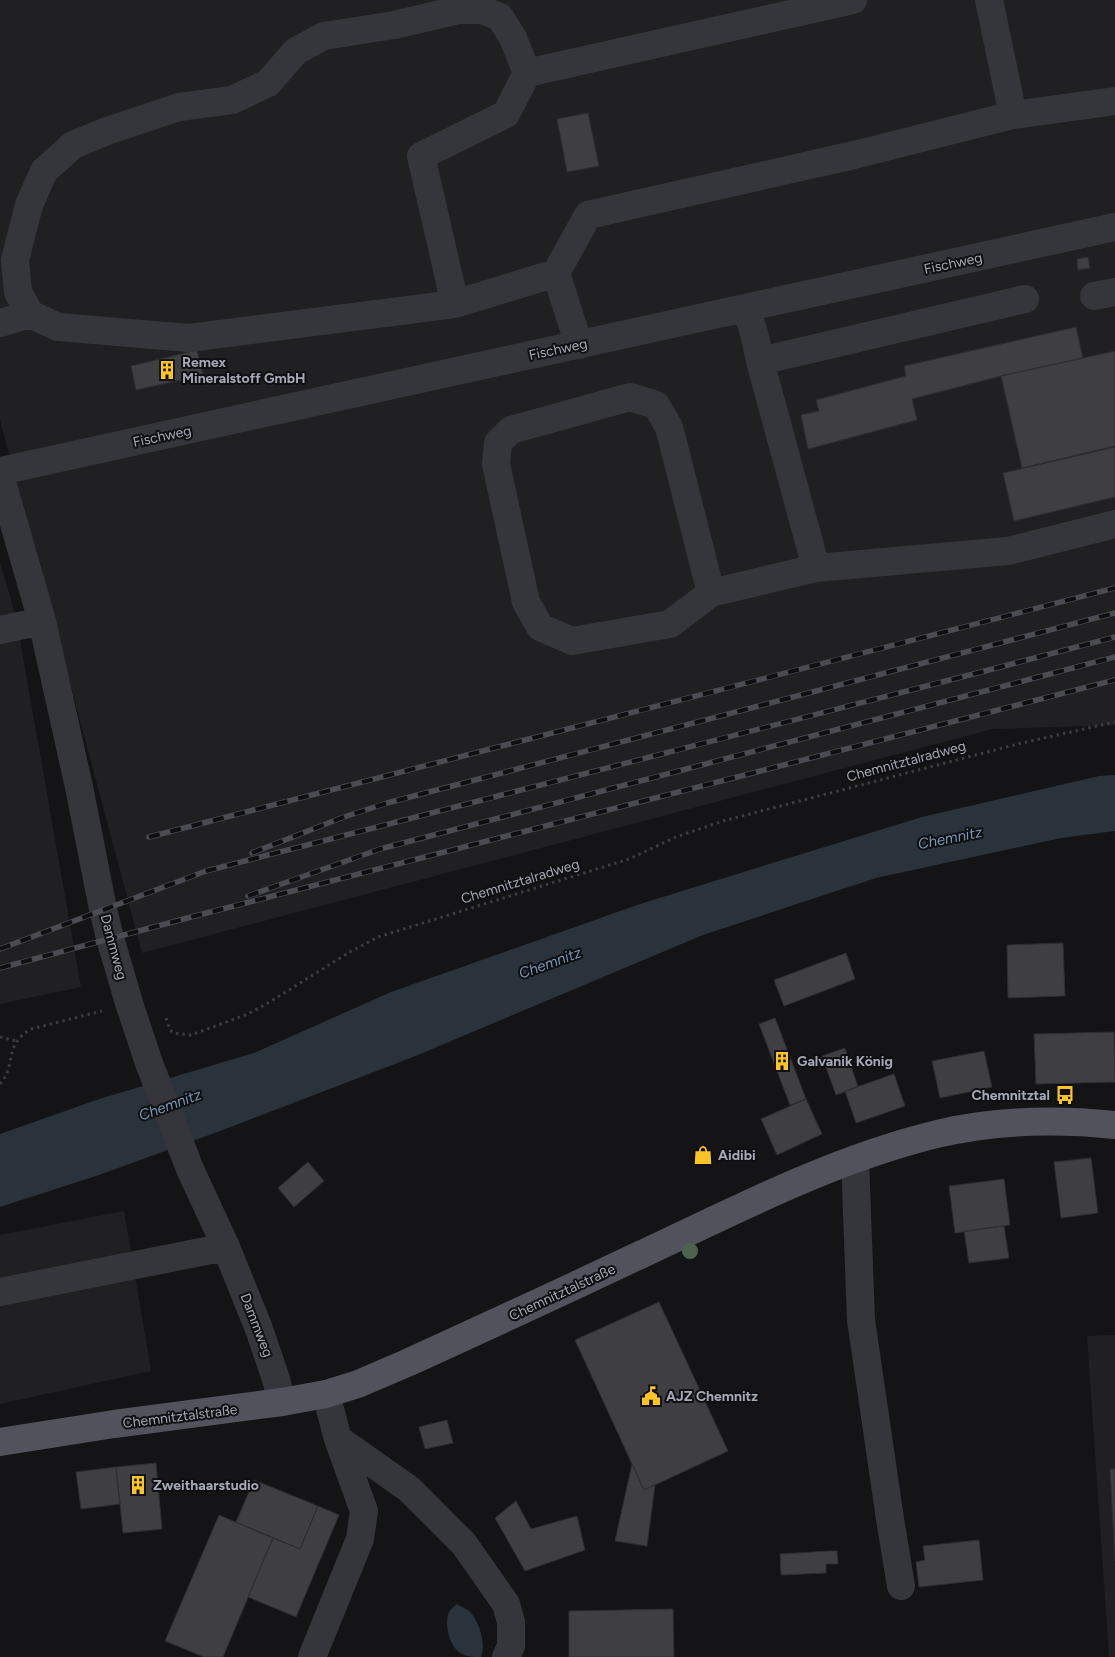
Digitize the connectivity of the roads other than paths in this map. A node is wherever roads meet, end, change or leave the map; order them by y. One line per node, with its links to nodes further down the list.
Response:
1 (853, 0): 4 (street)
2 (989, 0): 6 (street)
3 (481, 5): 4 (street); 12 (street)
4 (527, 73): 10 (street)
5 (1115, 101): 6 (street)
6 (1013, 115): 8 (street)
7 (1115, 227): 11 (street, Fischweg)
8 (556, 274): 10 (street); 14 (street)
9 (1024, 299): 15 (street)
10 (455, 304): 12 (street)
11 (746, 308): 14 (street, Fischweg); 15 (street)
12 (30, 314): 13 (street)
13 (0, 323)
14 (579, 345): 16 (street, Fischweg)
15 (760, 361): 18 (street)
16 (0, 473): 20 (street, Dammweg)
17 (1115, 524): 18 (street)
18 (816, 568): 19 (street)
19 (711, 593): 19 (street)
20 (42, 621): 21 (street); 24 (street, Dammweg)
21 (0, 630)
22 (1115, 1125): 23 (main road, Chemnitztalstraße)
23 (855, 1159): 26 (main road, Chemnitztalstraße); 30 (street)
24 (226, 1247): 25 (street); 27 (street, Dammweg)
25 (0, 1292)
26 (326, 1394): 27 (main road, Chemnitztalstraße); 28 (street)
27 (282, 1402): 29 (main road, Chemnitztalstraße)
28 (338, 1439): 31 (street); 32 (street)
29 (0, 1442)
30 (901, 1586)
31 (312, 1657)
32 (506, 1657)

